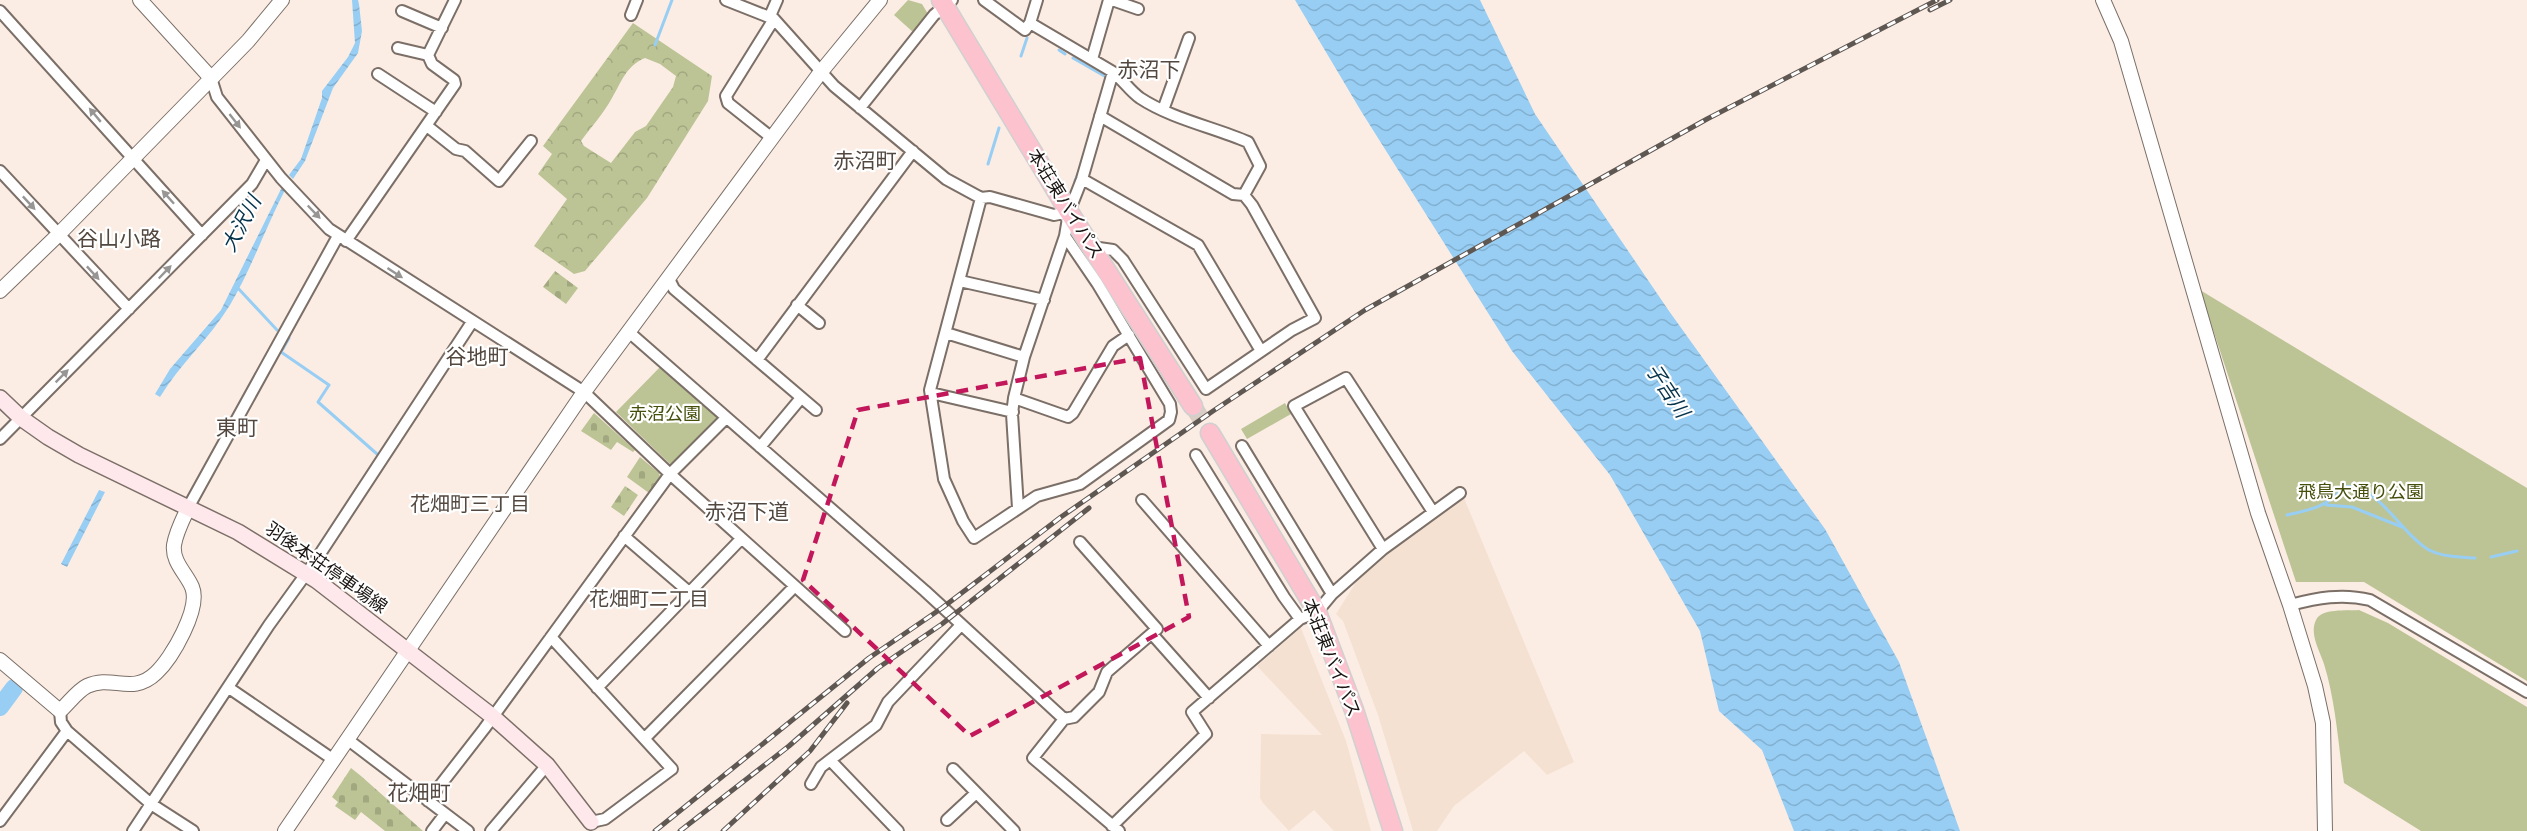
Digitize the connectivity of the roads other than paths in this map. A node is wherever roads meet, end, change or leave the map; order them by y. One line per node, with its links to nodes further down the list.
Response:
1 (140, 0): 27 (street)
2 (282, 0): 27 (street)
3 (455, 0): 19 (street)
4 (637, 0): 16 (street)
5 (726, 0): 17 (street)
6 (777, 0): 17 (street)
7 (880, 0): 25 (street)
8 (984, 0): 18 (street)
9 (1037, 0): 18 (street)
10 (1110, 0): 13 (street); 23 (street)
11 (2103, 0): 91 (street)
12 (946, 2): 28 (street); 42 (highway, 本荘東バイパス)
13 (1138, 9)
14 (0, 11): 36 (street, one-way to 14)
15 (402, 11): 19 (street)
16 (632, 15)
17 (772, 18): 25 (street); 33 (street)
18 (1030, 23): 23 (street)
19 (442, 28): 22 (street)
20 (1189, 38): 29 (street)
21 (398, 48): 22 (street)
22 (428, 55): 30 (street)
23 (1092, 59): 24 (street)
24 (1113, 72): 29 (street); 31 (street)
25 (820, 73): 28 (street); 33 (street)
26 (378, 74): 30 (street)
27 (211, 78): 36 (street); 37 (street, one-way to 37)
28 (860, 108): 35 (street)
29 (1163, 110): 40 (street)
30 (436, 112): 32 (street)
31 (1100, 116): 39 (street); 40 (street)
32 (427, 126): 34 (street); 46 (street)
33 (772, 138): 48 (street)
34 (531, 141)
35 (913, 151): 41 (street); 52 (street)
36 (134, 158): 43 (street); 44 (street, one-way to 36)
37 (266, 160): 44 (street); 46 (street, one-way to 46)
38 (0, 171): 43 (street, one-way to 43)
39 (1082, 179): 42 (street); 59 (street)
40 (1244, 195): 59 (street)
41 (981, 198): 42 (street); 49 (street)
42 (1069, 212): 45 (street); 47 (highway, 本荘東バイパス)
43 (58, 235): 50 (street); 53 (street, one-way to 53)
44 (201, 235): 53 (street, one-way to 44)
45 (1065, 236): 51 (street); 58 (street)
46 (342, 238): 54 (street, one-way to 54); 80 (street)
47 (1092, 247): 59 (street); 67 (highway, 本荘東バイパス)
48 (669, 279): 56 (street); 61 (street)
49 (960, 281): 51 (street); 57 (street)
50 (0, 291)
51 (1044, 300): 60 (street)
52 (797, 305): 55 (street); 61 (street)
53 (129, 309): 70 (street, one-way to 53)
54 (472, 322): 62 (street); 87 (street)
55 (819, 322)
56 (630, 333): 62 (street); 71 (street)
57 (946, 333): 60 (street); 63 (street)
58 (1129, 335): 66 (street); 81 (street)
59 (1261, 351)
60 (1024, 357): 66 (street)
61 (757, 360): 65 (street)
62 (584, 392): 77 (street); 98 (street)
63 (931, 393): 69 (street); 81 (street)
64 (0, 398): 70 (main road, 羽後本荘停車場線)
65 (801, 398): 68 (street); 75 (street)
66 (1014, 398): 69 (street)
67 (1193, 406)
68 (816, 410)
69 (1013, 412): 81 (street)
70 (21, 418): 73 (street); 80 (main road, 羽後本荘停車場線)
71 (726, 418): 75 (street); 77 (street)
72 (1210, 433): 92 (highway, 本荘東バイパス)
73 (0, 439)
74 (1242, 446): 90 (street)
75 (760, 447): 93 (street)
76 (1197, 455): 92 (street)
77 (670, 474): 83 (street); 84 (street)
78 (1460, 493): 82 (street)
79 (1142, 500): 97 (street)
80 (189, 506): 87 (main road, 羽後本荘停車場線); 104 (street)
81 (1018, 508)
82 (1433, 512): 86 (street); 86 (street)
83 (624, 536): 89 (street); 96 (street)
84 (741, 539): 88 (street); 89 (street)
85 (1080, 542): 95 (street)
86 (1383, 549): 90 (street)
87 (306, 574): 98 (main road, 羽後本荘停車場線); 100 (street)
88 (794, 587): 94 (street); 108 (street)
89 (689, 592): 101 (street)
90 (1332, 594): 92 (street)
91 (2290, 605): 102 (street); 132 (street)
92 (1309, 616): 97 (street); 131 (highway, 本荘東バイパス)
93 (961, 625): 106 (street); 111 (street)
94 (845, 631)
95 (1152, 634): 103 (street); 106 (street)
96 (551, 637): 101 (street); 105 (street)
97 (1269, 646): 103 (street)
98 (408, 651): 105 (main road, 羽後本荘停車場線); 109 (street)
99 (0, 660): 104 (street)
100 (229, 688): 110 (street); 117 (street)
101 (597, 688): 108 (street)
102 (2527, 692)
103 (1209, 698): 122 (street)
104 (60, 711): 107 (street)
105 (492, 716): 112 (main road, 羽後本荘停車場線); 116 (street)
106 (1064, 719): 122 (street)
107 (67, 731): 117 (street); 120 (street)
108 (645, 738): 121 (street)
109 (347, 739): 110 (street); 116 (street)
110 (334, 760): 125 (street)
111 (830, 760): 114 (street); 129 (street)
112 (548, 765): 121 (main road, 羽後本荘停車場線); 128 (street)
113 (953, 769): 115 (street)
114 (811, 784)
115 (975, 794): 119 (street); 130 (street)
116 (428, 801): 118 (street)
117 (151, 804): 123 (street); 124 (street)
118 (445, 814): 126 (street); 127 (street)
119 (947, 820)
120 (0, 821)
121 (591, 822)
122 (1110, 828)
123 (133, 831)
124 (193, 831)
125 (285, 831)
126 (432, 831)
127 (468, 831)
128 (491, 831)
129 (898, 831)
130 (1014, 831)
131 (1393, 831)
132 (2325, 831)

